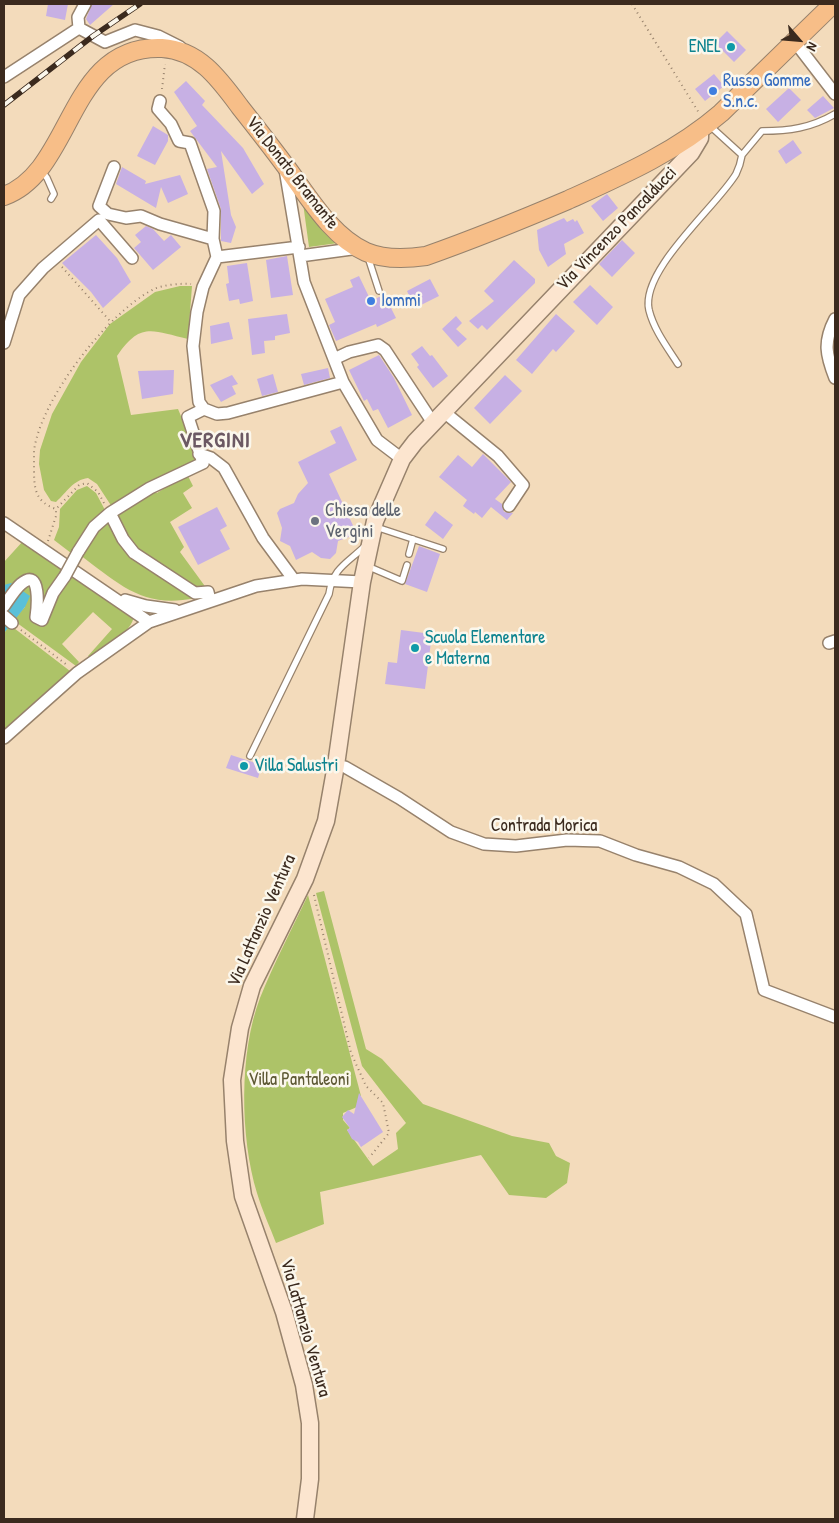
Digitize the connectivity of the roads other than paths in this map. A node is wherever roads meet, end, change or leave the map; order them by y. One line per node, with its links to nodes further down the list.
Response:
1 (85, 4): 3 (street)
2 (833, 4): 4 (main road, Via Vincenzo Pancalducci)
3 (79, 28): 5 (street); 6 (street)
4 (795, 42): 7 (street); 10 (main road, Via Vincenzo Pancalducci)
5 (193, 58): 12 (main road, Via Donato Bramante); 14 (main road, Via Donato Bramante)
6 (4, 77)
7 (835, 94)
8 (160, 101): 17 (street)
9 (835, 114): 11 (lane)
10 (704, 127): 11 (lane); 18 (main road, Via Donato Bramante); 30 (main road, Via Vincenzo Pancalducci)
11 (742, 155): 26 (lane)
12 (284, 164): 18 (main road, Via Donato Bramante); 19 (street)
13 (114, 167): 17 (street)
14 (38, 168): 15 (main road, Via Donato Bramante); 16 (lane)
15 (4, 196)
16 (51, 199)
17 (213, 239): 20 (street)
18 (363, 250): 19 (street); 22 (lane)
19 (300, 252): 20 (street); 25 (street)
20 (217, 257): 29 (street)
21 (132, 258): 24 (street)
22 (379, 291)
23 (835, 319): 27 (street)
24 (4, 343)
25 (334, 360): 28 (street); 30 (street)
26 (678, 364)
27 (835, 378)
28 (343, 382): 29 (street); 32 (street)
29 (204, 409): 31 (street)
30 (439, 418): 32 (main road, Via Vincenzo Pancalducci); 33 (street)
31 (201, 459): 34 (street); 43 (street)
32 (402, 459): 36 (main road, Via Lattanzio Ventura)
33 (509, 506)
34 (110, 513): 46 (street); 47 (street, bridge)
35 (4, 523): 45 (street)
36 (372, 533): 37 (lane); 40 (main road, Via Lattanzio Ventura); 42 (lane)
37 (413, 539): 38 (lane); 39 (lane)
38 (443, 549)
39 (409, 554)
40 (365, 565): 41 (lane); 44 (main road, Via Lattanzio Ventura)
41 (407, 565)
42 (331, 579): 43 (street); 44 (street); 51 (lane)
43 (294, 580): 46 (street)
44 (362, 582): 52 (main road, Via Lattanzio Ventura)
45 (113, 595): 48 (street); 49 (street)
46 (210, 600): 48 (street)
47 (4, 606)
48 (180, 611): 49 (street)
49 (149, 622): 50 (street)
50 (4, 738)
51 (250, 756)
52 (336, 765): 53 (street, Contrada Morica); 54 (main road, Via Lattanzio Ventura)
53 (835, 1018)
54 (305, 1519)

